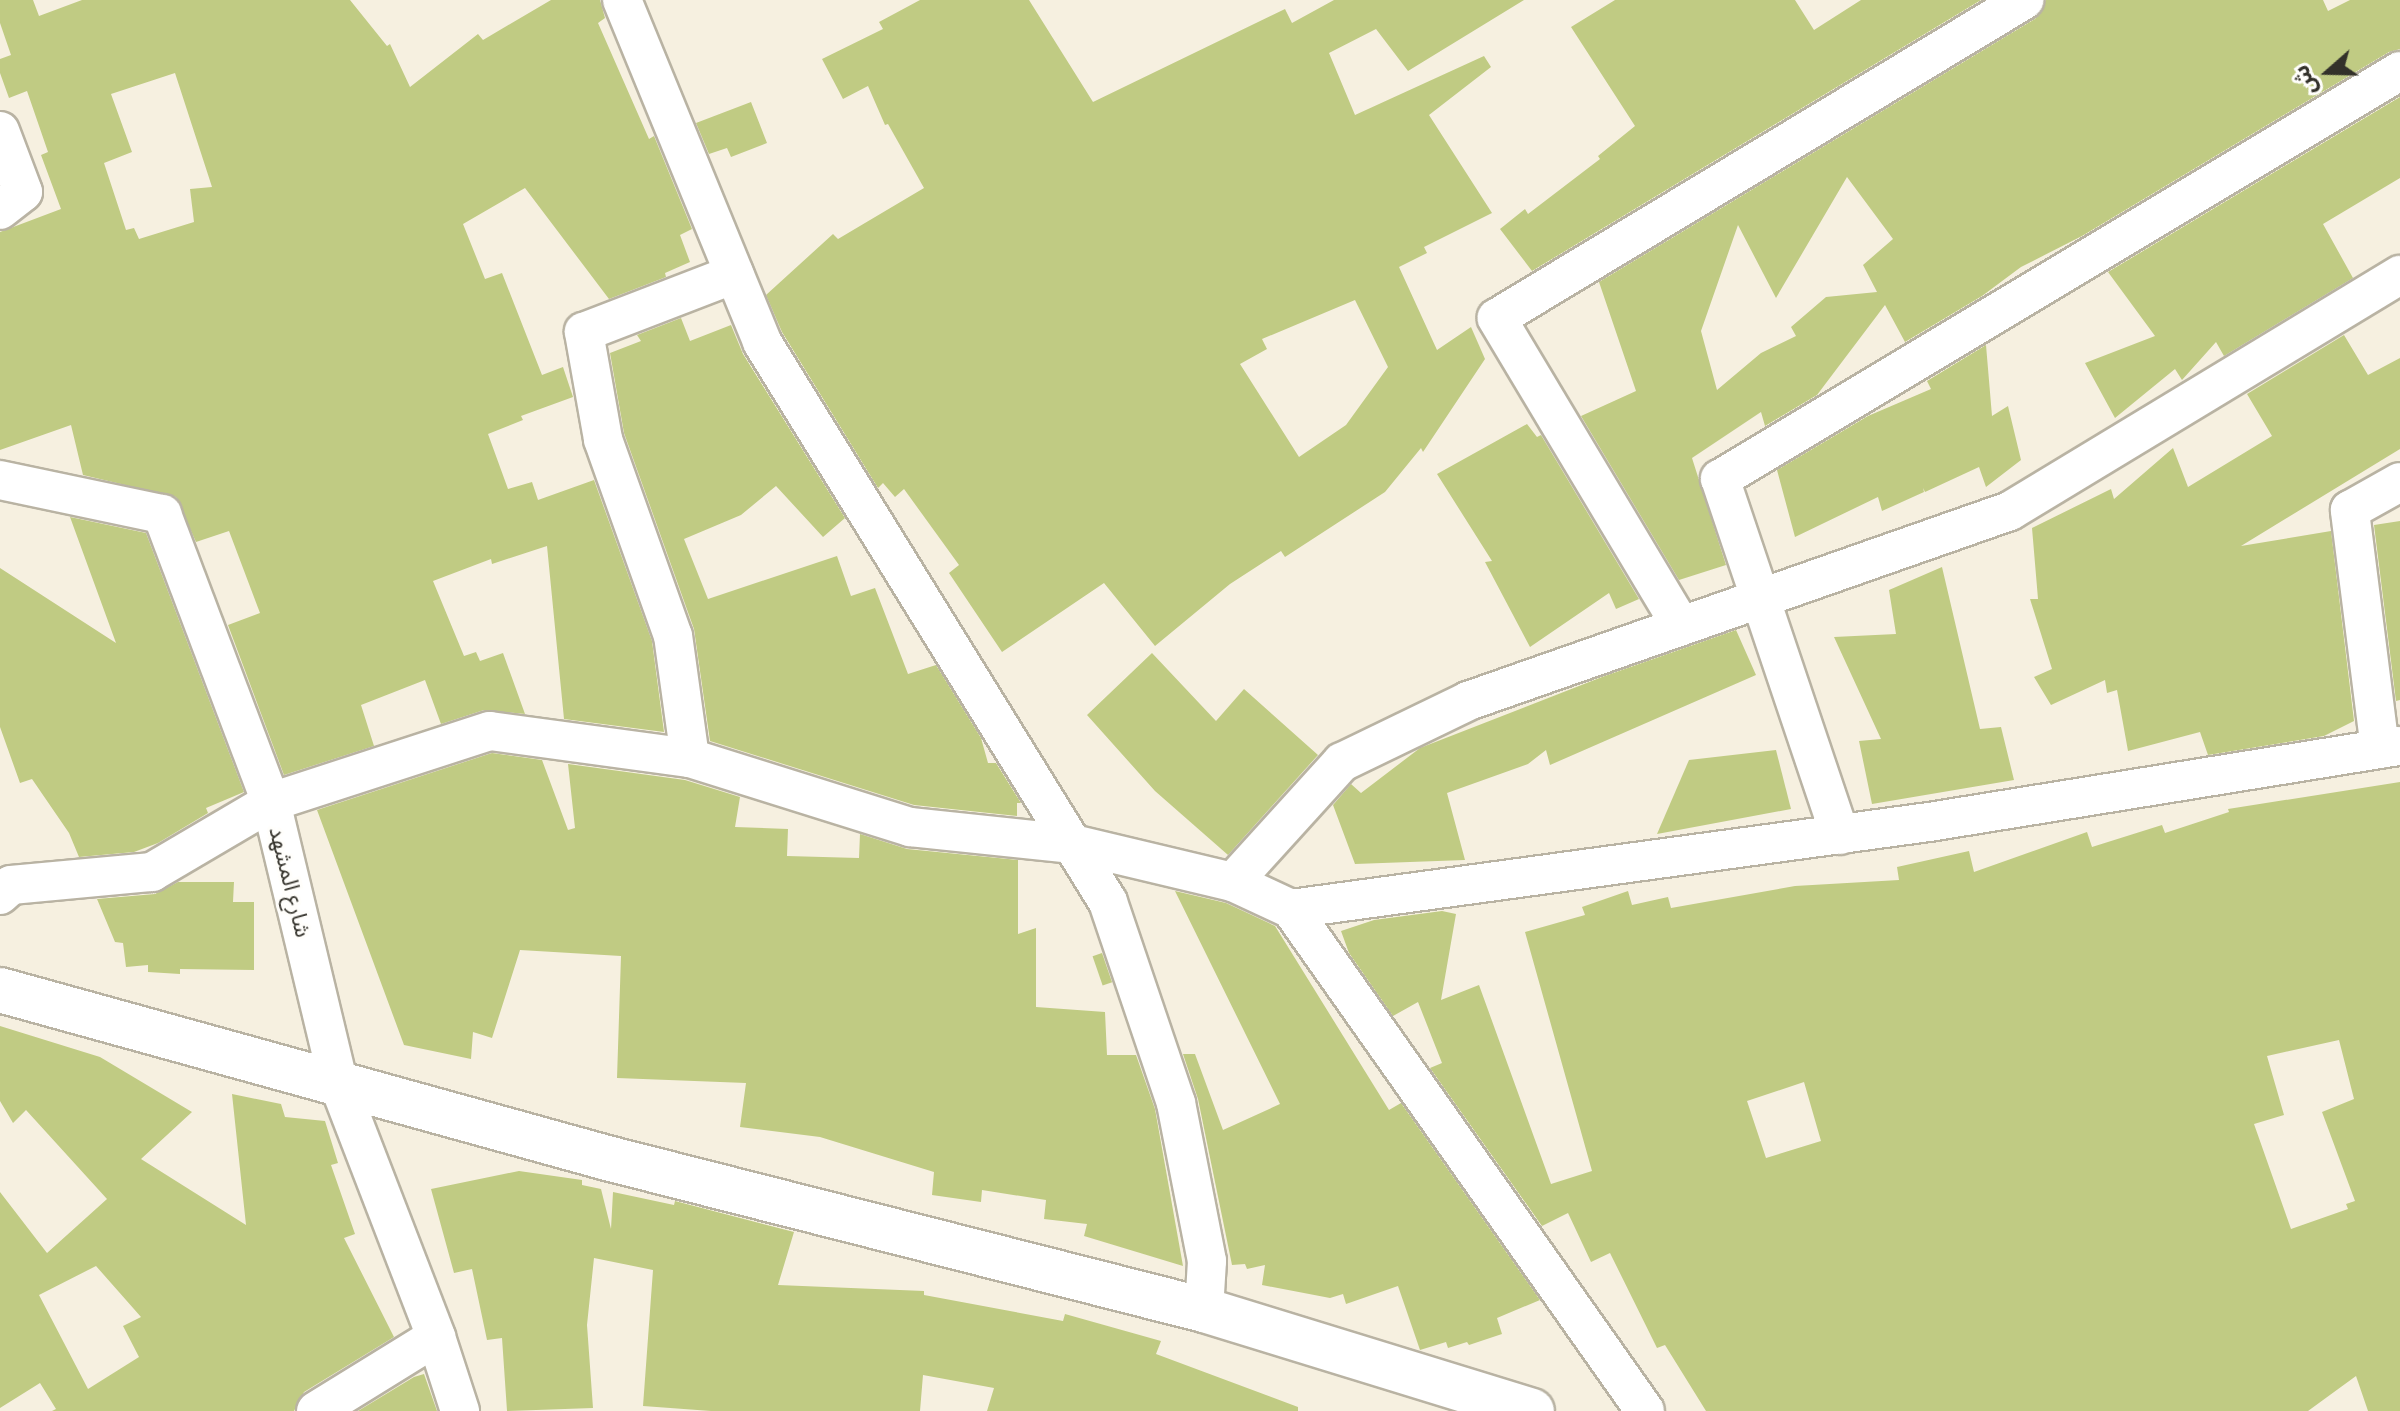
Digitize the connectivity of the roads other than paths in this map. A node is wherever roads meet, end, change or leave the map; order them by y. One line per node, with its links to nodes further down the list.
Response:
1 (2024, 0): 13 (street)
2 (632, 5): 6 (street)
3 (2400, 71): 12 (street)
4 (0, 131): 5 (street)
5 (0, 210)
6 (734, 274): 15 (street); 18 (street)
7 (2400, 275): 12 (street)
8 (0, 480): 16 (street, شارع المشهد)
9 (2400, 482): 11 (street)
10 (2400, 503): 11 (street)
11 (2350, 510): 14 (street)
12 (1760, 598): 13 (street); 17 (street)
13 (1681, 626): 19 (street)
14 (2390, 747): 17 (street)
15 (690, 758): 16 (street); 18 (street)
16 (271, 802): 20 (street); 23 (street, شارع المشهد)
17 (1840, 835): 21 (street)
18 (1073, 844): 19 (street); 24 (street)
19 (1233, 882): 21 (street)
20 (0, 895)
21 (1291, 909): 29 (street)
22 (0, 990): 23 (street)
23 (339, 1085): 24 (street); 25 (street, شارع المشهد)
24 (1204, 1310): 28 (street)
25 (436, 1337): 26 (street); 27 (street, شارع المشهد)
26 (316, 1411)
27 (460, 1411)
28 (1532, 1411)
29 (1645, 1411)

